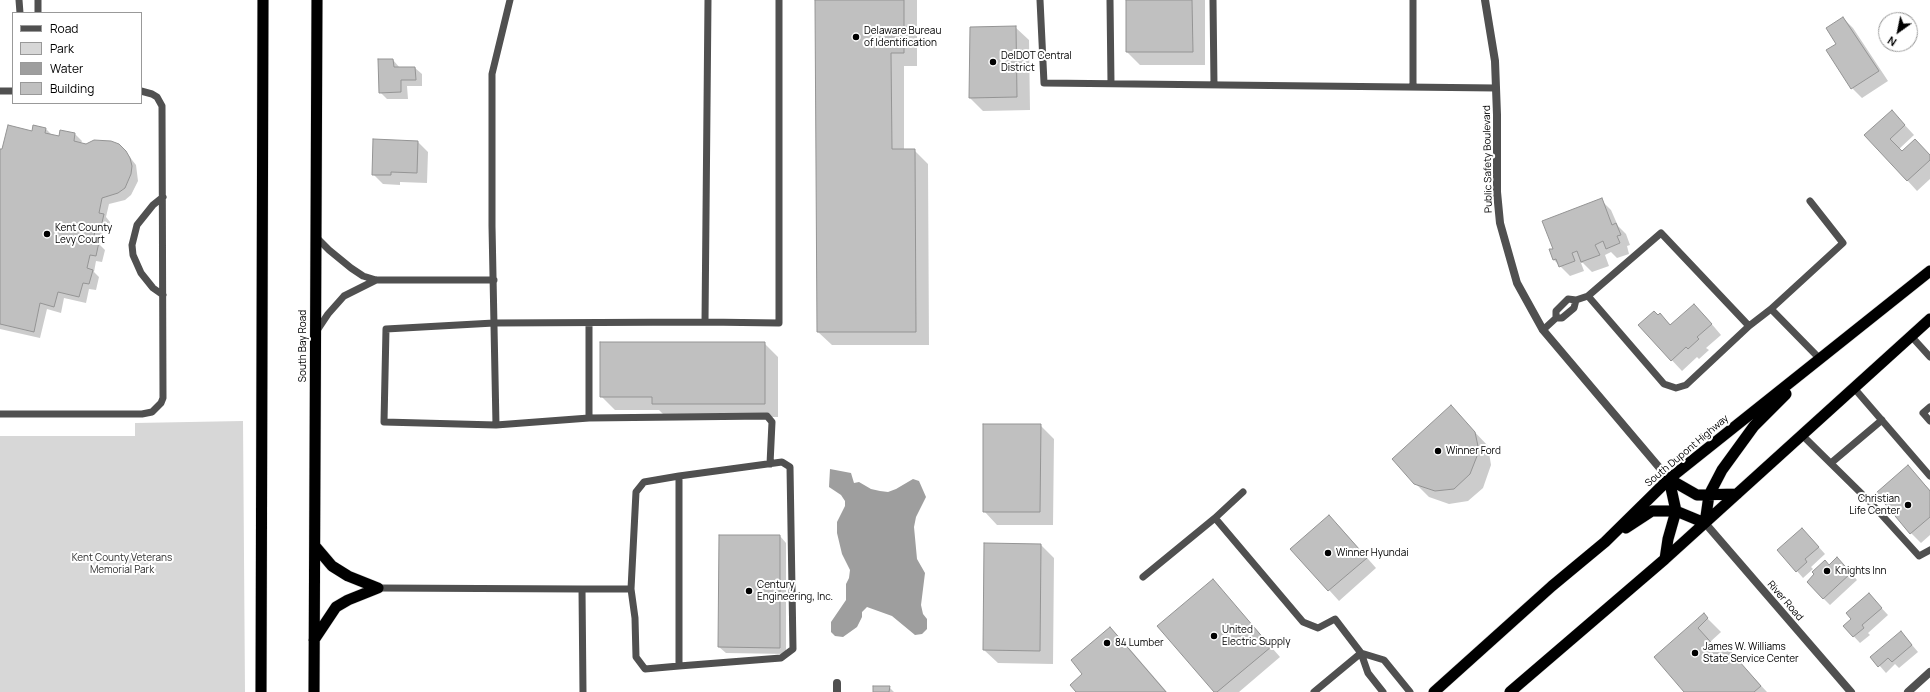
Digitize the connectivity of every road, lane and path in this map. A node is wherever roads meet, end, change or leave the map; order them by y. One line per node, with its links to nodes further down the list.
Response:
1 (20, 0): 13 (lane)
2 (38, 0): 14 (lane)
3 (510, 0): 27 (lane)
4 (708, 0): 33 (lane)
5 (779, 0): 33 (lane)
6 (1040, 0): 15 (lane)
7 (1110, 0): 15 (lane)
8 (1213, 0): 16 (lane)
9 (1413, 0): 17 (lane)
10 (1485, 0): 18 (street, Public Safety Boulevard)
11 (262, 2): 73 (highway)
12 (318, 2): 24 (highway, South Bay Road)
13 (20, 12)
14 (38, 12)
15 (1111, 83): 16 (lane)
16 (1214, 85): 17 (lane)
17 (1413, 86): 18 (lane)
18 (1496, 88): 36 (street, Public Safety Boulevard)
19 (12, 90): 20 (lane)
20 (0, 91)
21 (142, 91): 22 (lane)
22 (163, 197): 28 (lane); 28 (lane)
23 (1810, 201): 30 (lane)
24 (316, 237): 26 (lane); 37 (highway, South Bay Road)
25 (1930, 271): 40 (highway, South Dupont Highway)
26 (376, 280): 27 (lane); 37 (lane)
27 (494, 280): 34 (lane)
28 (163, 295): 43 (lane)
29 (1588, 296): 35 (lane); 35 (lane); 36 (lane)
30 (1771, 308): 35 (lane); 40 (lane)
31 (1930, 319): 38 (highway)
32 (589, 322): 33 (lane); 34 (lane); 44 (lane)
33 (705, 322)
34 (494, 323): 47 (lane); 47 (lane)
35 (1749, 326)
36 (1543, 330): 53 (street, Public Safety Boulevard)
37 (316, 334): 61 (highway, South Bay Road)
38 (1911, 336): 39 (lane); 41 (highway)
39 (1930, 357)
40 (1819, 361): 53 (highway, South Dupont Highway); 56 (highway)
41 (1854, 388): 45 (lane); 48 (highway)
42 (1930, 407): 46 (lane)
43 (0, 414)
44 (589, 418): 47 (lane); 50 (lane)
45 (1882, 420): 49 (lane); 52 (lane)
46 (1930, 421)
47 (496, 425)
48 (1802, 435): 49 (lane); 55 (highway)
49 (1831, 463): 62 (lane)
50 (770, 464): 51 (lane); 70 (lane)
51 (679, 476): 67 (lane); 70 (lane)
52 (1930, 476)
53 (1669, 479): 56 (highway); 57 (highway); 60 (highway, South Dupont Highway)
54 (1243, 492): 58 (lane)
55 (1737, 494): 56 (highway); 59 (highway)
56 (1709, 495): 59 (highway)
57 (1676, 511): 59 (highway); 60 (highway); 63 (highway)
58 (1215, 518): 64 (lane); 69 (lane)
59 (1705, 523): 63 (highway); 82 (street, River Road)
60 (1605, 542): 80 (highway, South Dupont Highway)
61 (315, 546): 65 (highway); 68 (highway, South Bay Road)
62 (1930, 550)
63 (1665, 559): 81 (highway)
64 (1143, 578)
65 (378, 588): 66 (lane); 68 (highway)
66 (582, 589): 67 (lane); 75 (lane)
67 (631, 589): 70 (lane)
68 (314, 640): 74 (highway, South Bay Road)
69 (1361, 653): 77 (lane); 78 (lane); 79 (lane)
70 (680, 666)
71 (1930, 672): 83 (street)
72 (837, 683): 76 (street)
73 (261, 692)
74 (314, 692)
75 (583, 692)
76 (836, 692)
77 (1314, 692)
78 (1383, 692)
79 (1410, 692)
80 (1434, 692)
81 (1510, 692)
82 (1851, 692)
83 (1908, 692)

